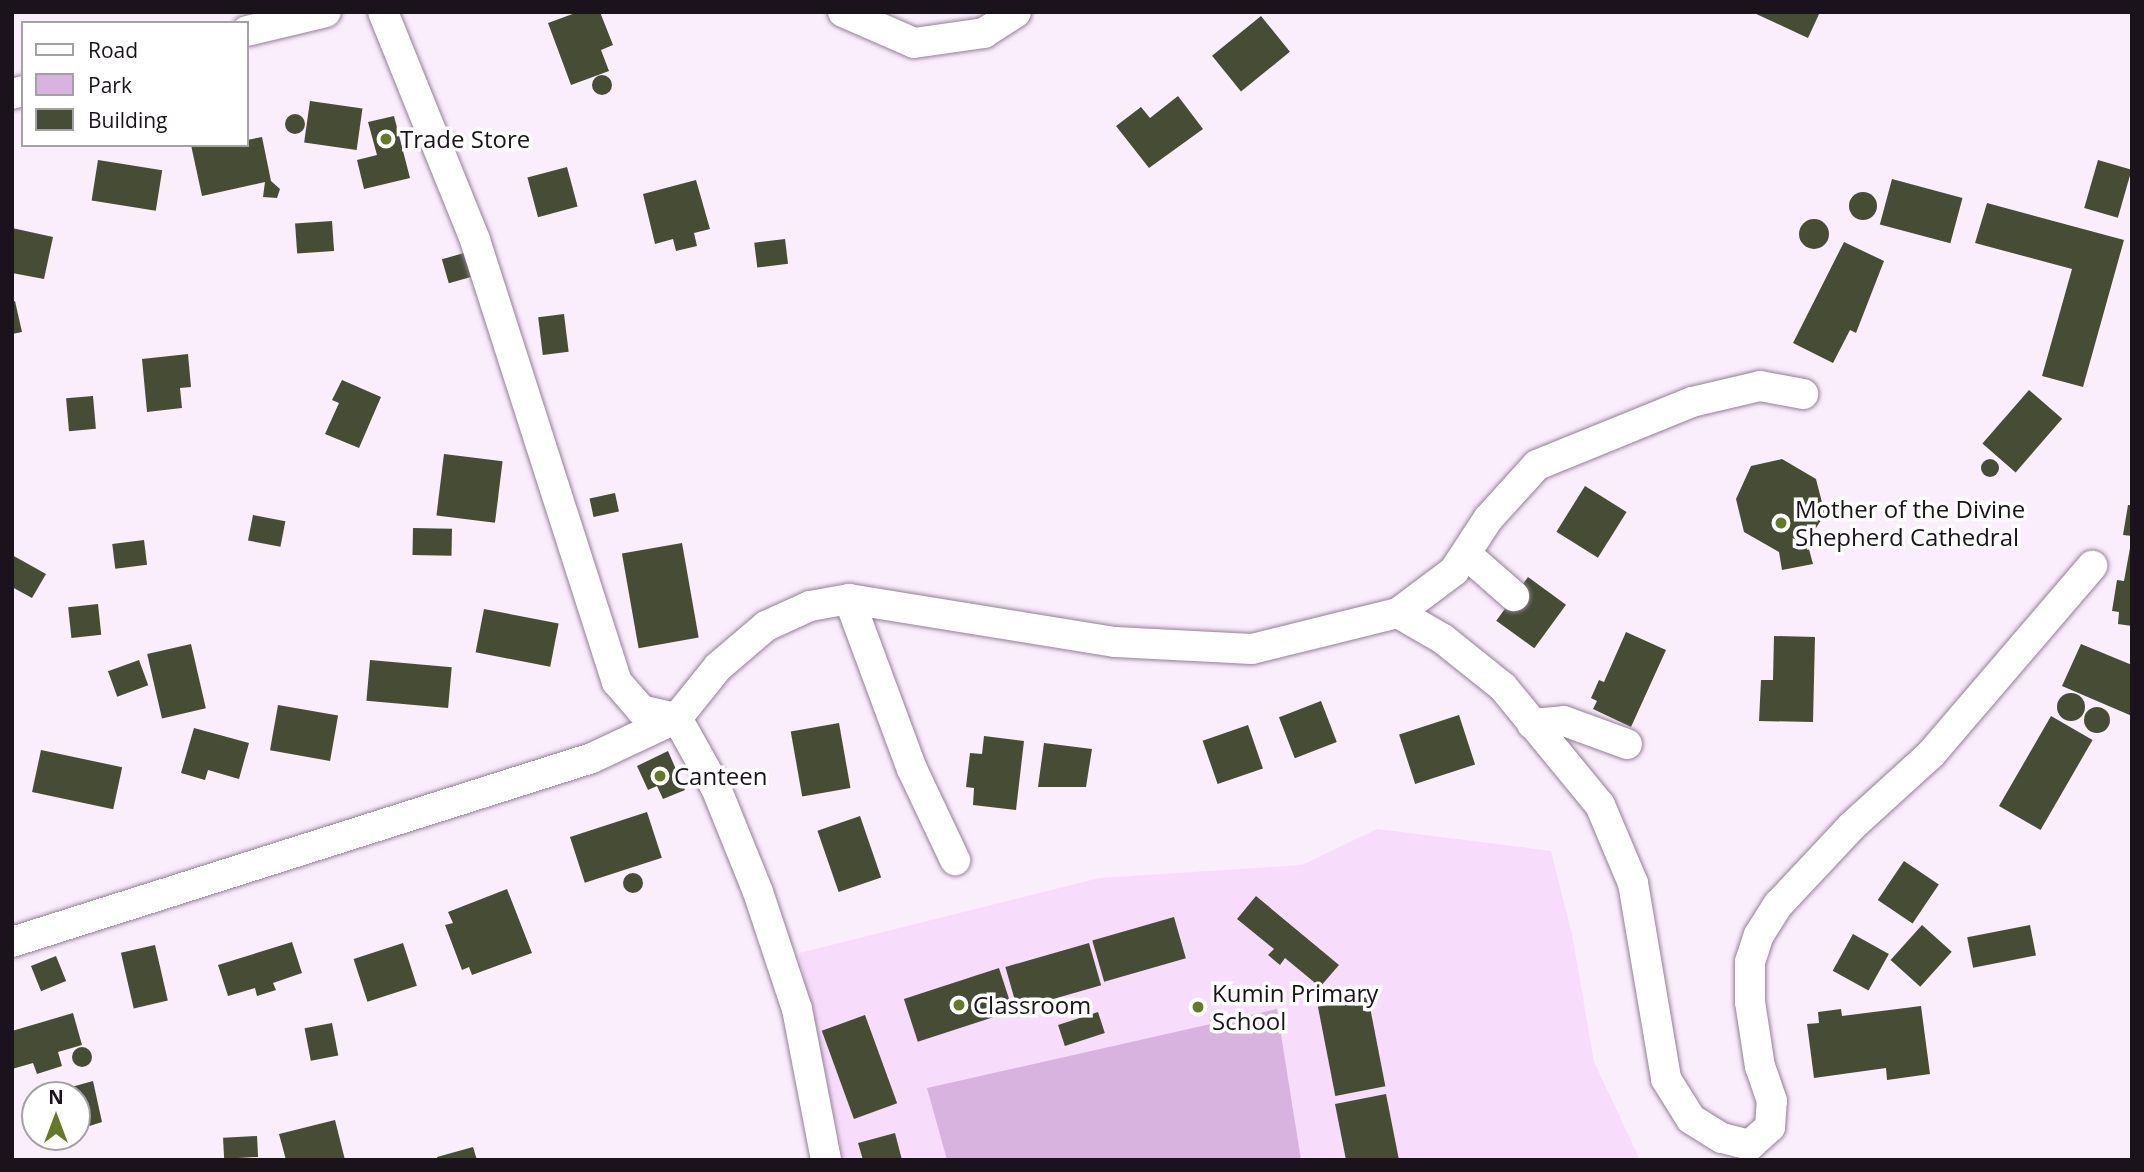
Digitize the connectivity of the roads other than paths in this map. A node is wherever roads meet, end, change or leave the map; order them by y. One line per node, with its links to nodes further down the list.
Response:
1 (326, 12): 5 (street)
2 (383, 12): 12 (street)
3 (843, 12): 4 (street)
4 (1016, 12)
5 (248, 31)
6 (1803, 394): 7 (street)
7 (1466, 554): 9 (street); 11 (street)
8 (2092, 566): 13 (street)
9 (1514, 596)
10 (849, 599): 11 (street); 12 (street); 15 (street)
11 (1398, 613): 13 (street)
12 (677, 718): 16 (street); 17 (street)
13 (1532, 724): 14 (street)
14 (1627, 744)
15 (955, 860)
16 (12, 942)
17 (826, 1160)

